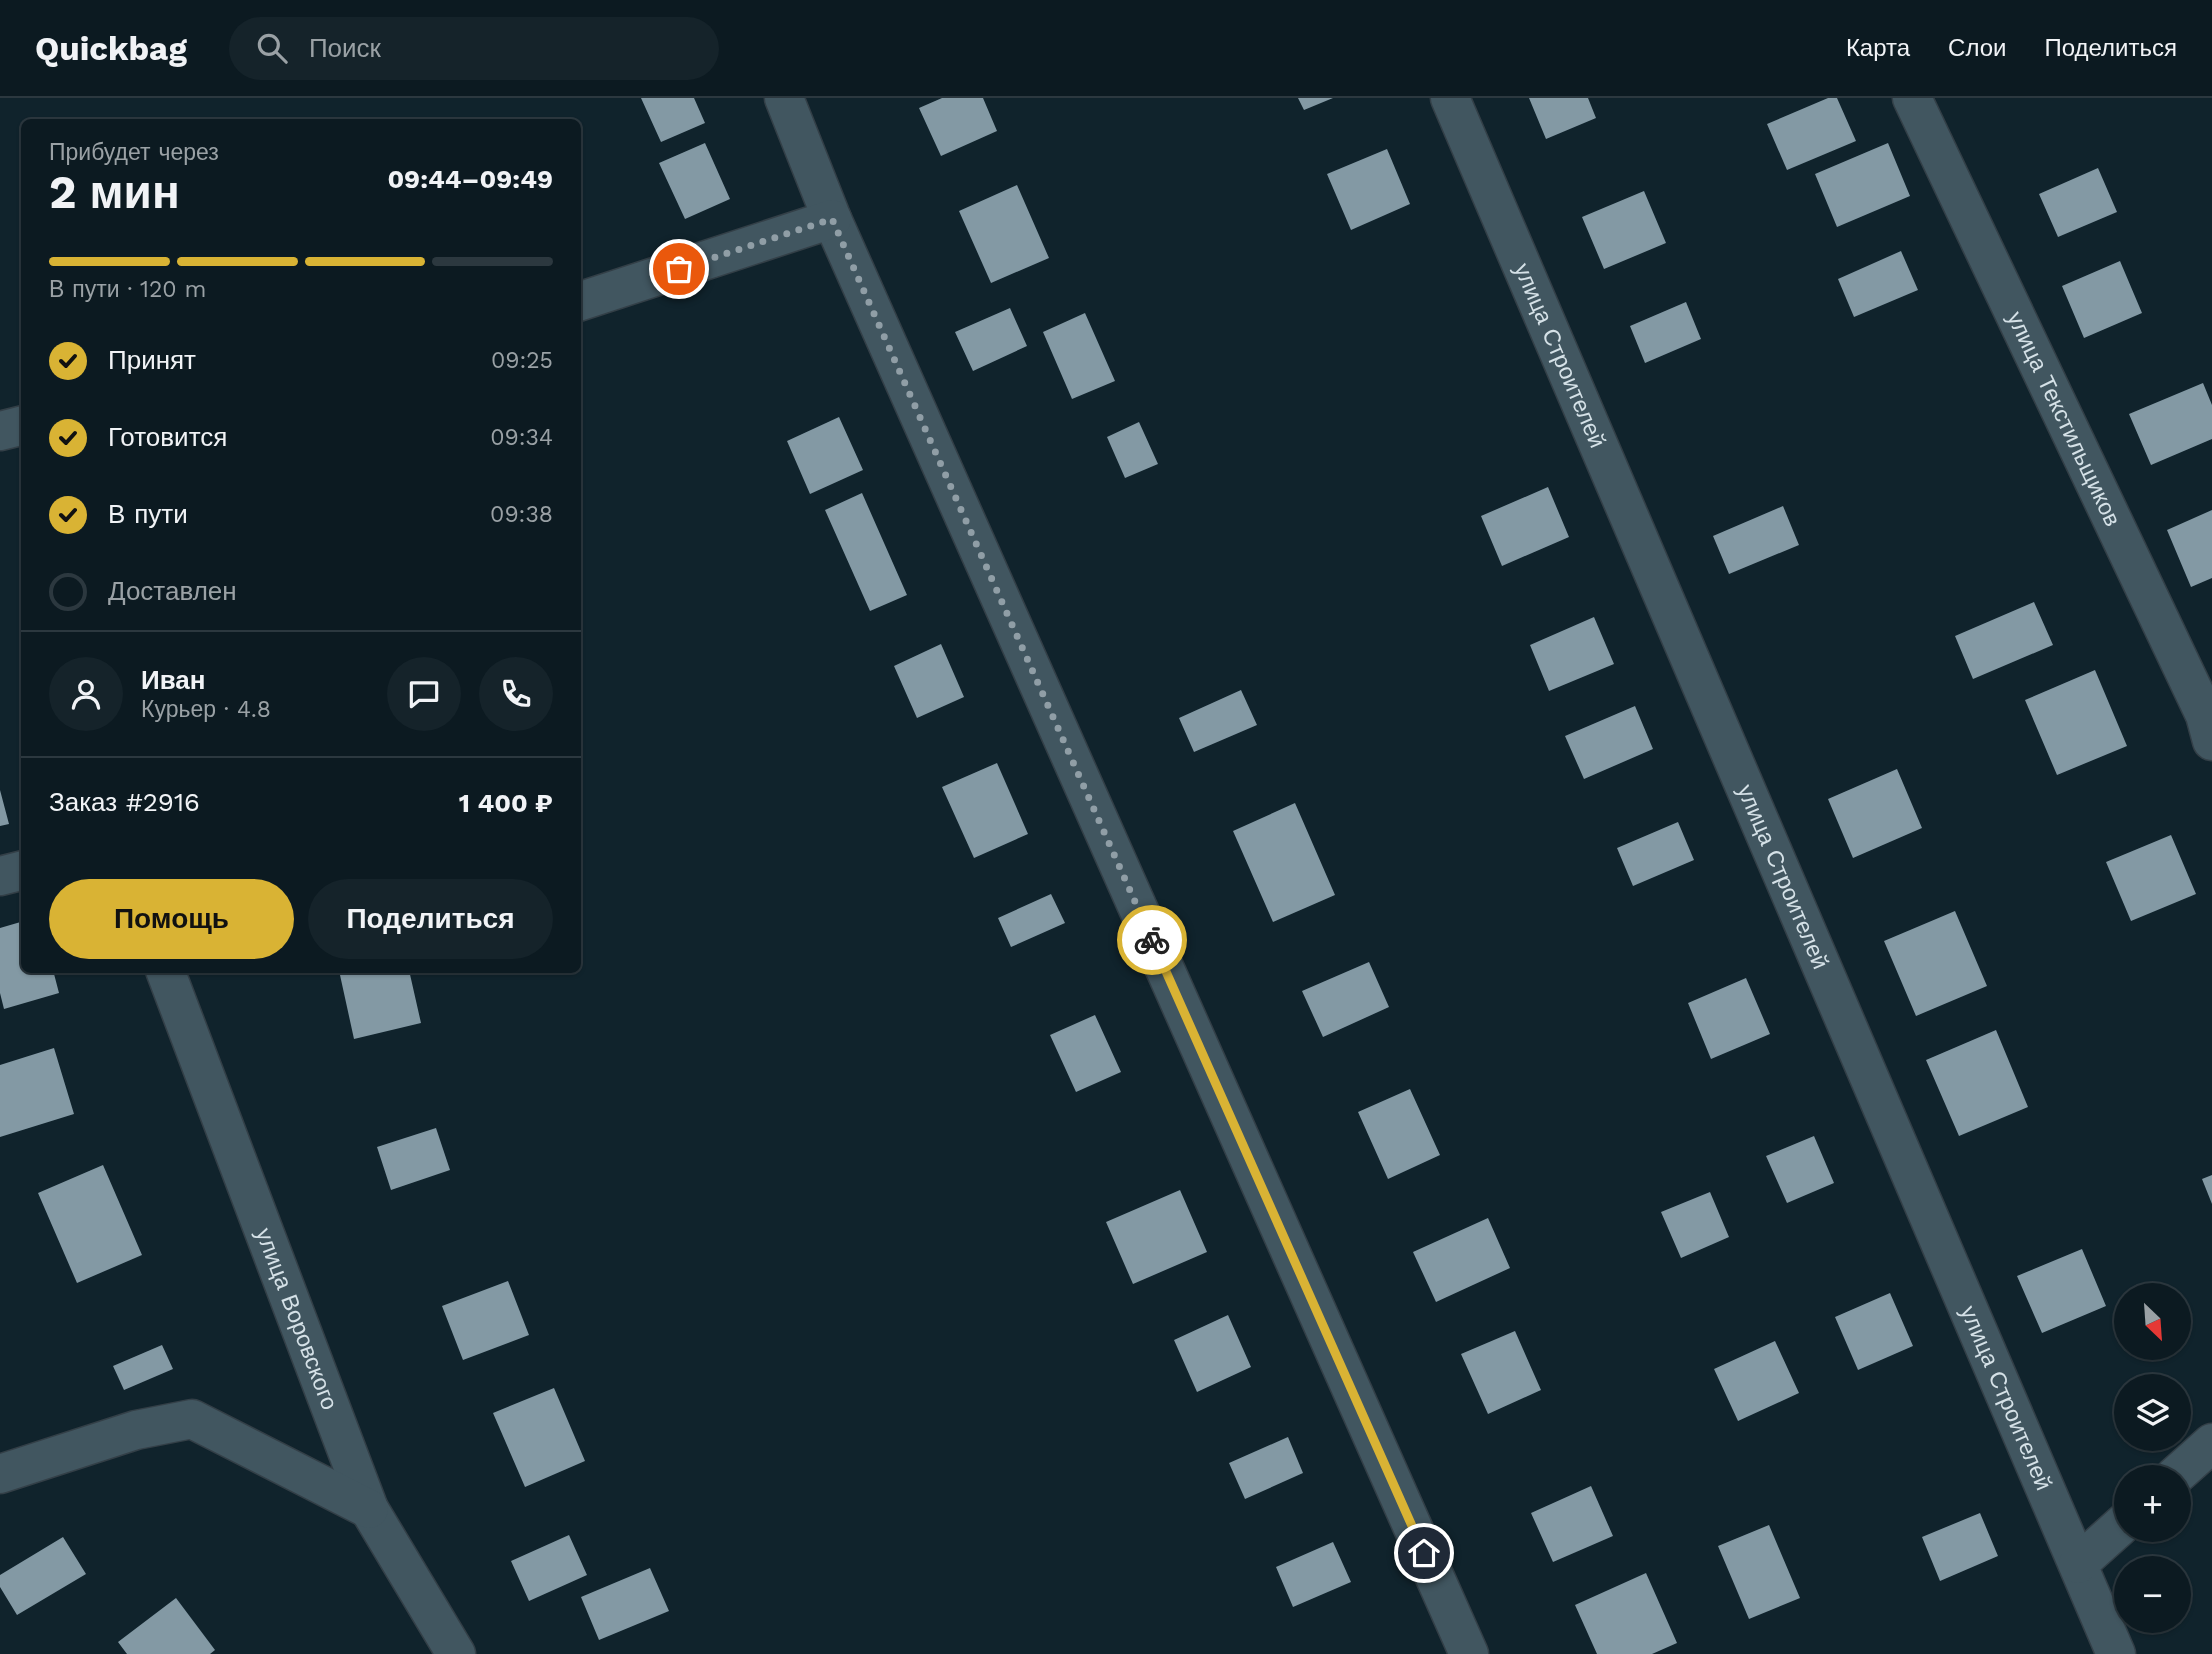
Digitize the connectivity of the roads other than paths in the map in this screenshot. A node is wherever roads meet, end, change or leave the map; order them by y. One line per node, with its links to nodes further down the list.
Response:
1 (784, 98): 4 (street)
2 (1450, 98): 17 (street, улица Строителей)
3 (1912, 98): 8 (street, улица Текстильщиков)
4 (832, 219): 5 (street); 19 (street)
5 (581, 301)
6 (21, 426): 7 (street)
7 (0, 431)
8 (2212, 741)
9 (21, 871): 10 (street)
10 (0, 876)
11 (166, 973): 15 (street, улица Воровского)
12 (2212, 1443): 13 (street)
13 (2187, 1465)
14 (0, 1474): 15 (street)
15 (369, 1509): 18 (street, улица Воровского)
16 (2114, 1532): 17 (street)
17 (2078, 1564): 20 (street, улица Строителей)
18 (456, 1654)
19 (1469, 1654)
20 (2116, 1654)

